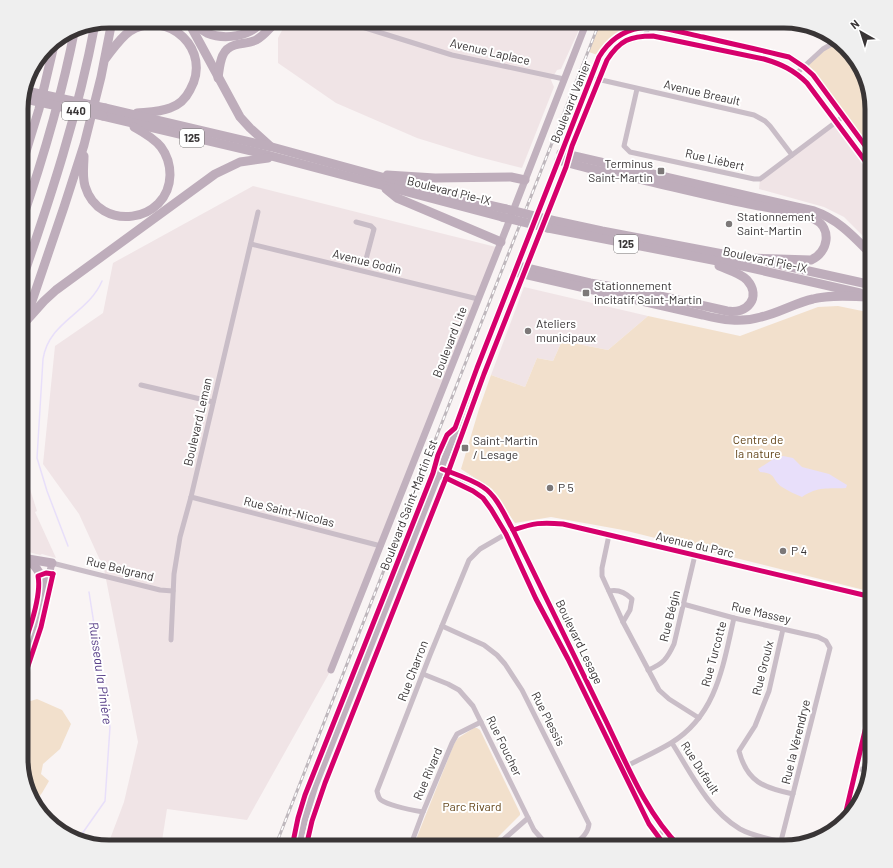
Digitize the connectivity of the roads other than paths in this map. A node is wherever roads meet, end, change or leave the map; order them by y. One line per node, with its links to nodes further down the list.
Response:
1 (111, 28): 20 (highway)
2 (140, 28): 20 (highway)
3 (170, 28): 30 (highway)
4 (192, 28): 24 (highway)
5 (201, 28): 6 (highway)
6 (255, 28)
7 (269, 28): 24 (highway)
8 (365, 28): 25 (street, Avenue Laplace)
9 (584, 28): 25 (street, Boulevard Lite)
10 (638, 28): 26 (street, Boulevard Vanier)
11 (647, 28): 15 (street)
12 (663, 28): 21 (street, Boulevard Vanier)
13 (100, 29): 22 (highway)
14 (94, 30): 22 (highway, 440)
15 (648, 36): 23 (street, Boulevard Vanier); 26 (street, Boulevard Vanier)
16 (73, 37): 43 (highway, 440)
17 (831, 43): 21 (street)
18 (52, 52): 19 (highway)
19 (51, 56): 32 (highway)
20 (105, 59): 33 (highway)
21 (804, 67): 23 (street); 29 (street, Boulevard Vanier)
22 (86, 72): 53 (highway, 440)
23 (797, 74): 31 (street, Boulevard Vanier)
24 (218, 78): 35 (highway)
25 (564, 79): 41 (street, Boulevard Lite)
26 (595, 79): 27 (street, Avenue Breault); 38 (street, Boulevard Vanier)
27 (637, 89): 36 (street, Avenue Breault); 36 (street, Rue Liébert)
28 (29, 97): 30 (highway, Boulevard Pie-IX / 125, bridge)
29 (844, 116): 31 (street, Rue Liébert); 34 (street, Boulevard Vanier)
30 (129, 118): 33 (highway); 35 (highway, Boulevard Pie-IX); 37 (highway, Boulevard Pie-IX / 125)
31 (836, 121): 36 (street, Rue Liébert); 39 (street, Boulevard Vanier)
32 (28, 143)
33 (84, 144): 60 (highway)
34 (865, 145)
35 (272, 147): 40 (highway, Boulevard Pie-IX / 125)
36 (792, 155)
37 (273, 157): 42 (highway, Boulevard Pie-IX / 125); 61 (highway)
38 (564, 158): 50 (highway); 51 (highway); 55 (street, Boulevard Saint-Martin Est)
39 (865, 160)
40 (372, 175): 41 (highway); 45 (highway, Boulevard Pie-IX / 125)
41 (525, 180): 48 (street, Boulevard Lite)
42 (381, 186): 45 (highway, Boulevard Pie-IX / 125); 48 (highway)
43 (28, 201)
44 (258, 212): 49 (street, Boulevard Leman)
45 (504, 213): 47 (highway, Boulevard Pie-IX / 125, bridge)
46 (356, 222): 54 (street)
47 (549, 224): 51 (highway, Boulevard Pie-IX / 125); 52 (highway, Boulevard Pie-IX / 125)
48 (501, 242): 59 (street, Boulevard Lite)
49 (251, 244): 59 (street, Avenue Godin); 63 (street, Boulevard Leman)
50 (865, 248)
51 (744, 258): 56 (highway, Boulevard Pie-IX / 125)
52 (705, 260): 55 (highway); 57 (highway, Boulevard Pie-IX / 125)
53 (28, 262)
54 (365, 263)
55 (520, 270): 58 (highway); 64 (street, Boulevard Saint-Martin Est); 65 (street, Boulevard Saint-Martin Est)
56 (865, 284)
57 (865, 294)
58 (865, 296)
59 (478, 299): 70 (street, Boulevard Lite)
60 (28, 316)
61 (28, 319)
62 (141, 385): 63 (street)
63 (213, 402): 66 (street, Boulevard Leman)
64 (439, 472): 65 (street, Boulevard Lesage); 103 (street, Boulevard Saint-Martin Est)
65 (447, 475): 67 (street, Boulevard Lesage); 68 (street, Boulevard Lesage); 104 (street, Boulevard Saint-Martin Est)
66 (191, 497): 70 (street, Rue Saint-Nicolas); 76 (street, Boulevard Leman)
67 (513, 530): 68 (street, Rue Charron); 69 (street, Avenue du Parc); 94 (street, Boulevard Lesage)
68 (506, 534): 82 (street, Rue Charron); 94 (street, Boulevard Lesage)
69 (609, 535): 71 (street, Avenue du Parc); 77 (street)
70 (381, 546): 87 (street, Boulevard Lite)
71 (695, 555): 78 (street, Avenue du Parc); 79 (street, Rue Bégin)
72 (28, 559): 74 (highway)
73 (28, 561): 75 (highway)
74 (52, 563): 75 (street); 76 (street, Rue Belgrand)
75 (45, 591): 86 (street)
76 (173, 591): 84 (street, Boulevard Leman)
77 (609, 591): 81 (street); 81 (street)
78 (865, 595)
79 (683, 604): 80 (street, Rue Massey); 88 (street, Rue Bégin)
80 (734, 618): 83 (street, Rue Massey); 90 (street, Rue Turcotte)
81 (623, 622): 88 (street)
82 (442, 626): 89 (street, Rue Charron); 108 (street, Rue Plessis)
83 (783, 629): 85 (street, Rue Massey); 97 (street, Rue Groulx)
84 (171, 640)
85 (830, 648): 97 (street, Rue la Vérendrye)
86 (28, 652)
87 (331, 670)
88 (648, 670): 90 (street)
89 (423, 674): 91 (street, Rue Foucher); 99 (street, Rue Charron)
90 (699, 718): 93 (street, Rue Turcotte)
91 (481, 722): 99 (street, Rue Rivard); 100 (street, Rue Foucher)
92 (865, 730): 95 (street)
93 (672, 743): 94 (street, Rue Turcotte); 112 (street, Rue Dufault)
94 (625, 767): 101 (street, Boulevard Lesage); 102 (street, Boulevard Lesage)
95 (856, 768): 96 (street); 98 (street)
96 (864, 770)
97 (793, 794): 113 (street, Rue la Vérendrye)
98 (846, 810)
99 (423, 812): 105 (street, Rue Rivard)
100 (528, 818): 106 (street); 107 (street, Rue Foucher)
101 (664, 830): 102 (street); 111 (street, Boulevard Lesage)
102 (658, 836): 109 (street); 110 (street, Boulevard Lesage)
103 (300, 840)
104 (308, 840)
105 (413, 840)
106 (504, 840)
107 (543, 840)
108 (580, 840)
109 (654, 840)
110 (661, 840)
111 (673, 840)
112 (778, 840)
113 (782, 840)

